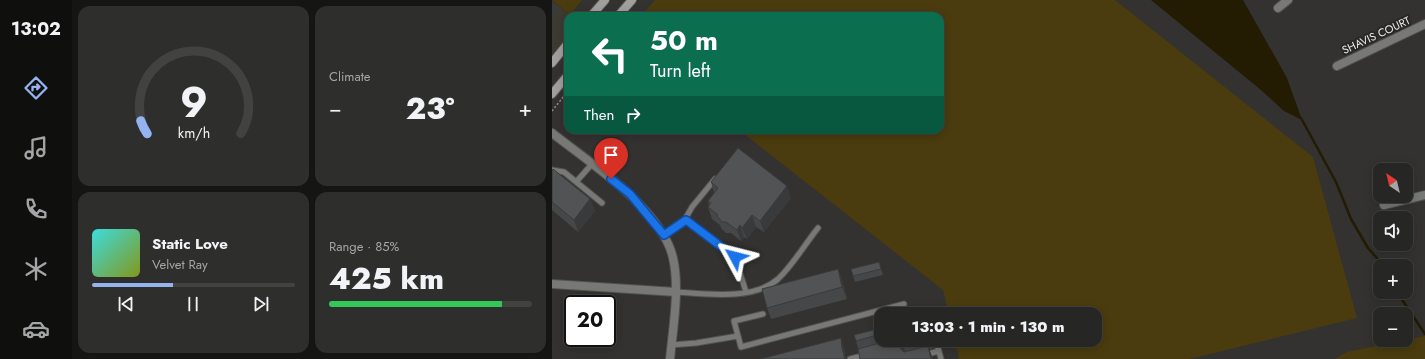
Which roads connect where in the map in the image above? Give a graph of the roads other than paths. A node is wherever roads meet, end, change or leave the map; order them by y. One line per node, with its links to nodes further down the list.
1 (604, 0): 5 (main road)
2 (632, 0): 6 (main road)
3 (1288, 0): 4 (street)
4 (1278, 8)
5 (594, 12)
6 (622, 12)
7 (1425, 24): 10 (street, SHAVIS COURT)
8 (564, 49): 9 (main road)
9 (552, 63)
10 (1337, 66)
11 (564, 80): 12 (main road)
12 (552, 94)
13 (552, 133): 14 (street)
14 (592, 164): 17 (lane); 23 (street)
15 (552, 170): 17 (lane)
16 (720, 172): 21 (lane)
17 (576, 182): 19 (lane)
18 (1425, 195): 20 (street)
19 (602, 203)
20 (1384, 205)
21 (686, 220): 23 (lane); 26 (lane)
22 (818, 228): 26 (lane)
23 (664, 235): 25 (street)
24 (552, 284): 25 (street)
25 (676, 292): 26 (lane); 30 (street)
26 (746, 292)
27 (904, 304): 29 (lane)
28 (763, 314): 29 (lane)
29 (738, 336): 30 (lane)
30 (671, 345): 35 (street)
31 (938, 347): 32 (lane)
32 (939, 351): 34 (lane); 37 (lane)
33 (873, 353): 36 (lane)
34 (916, 357)
35 (670, 359)
36 (851, 359)
37 (941, 359)

